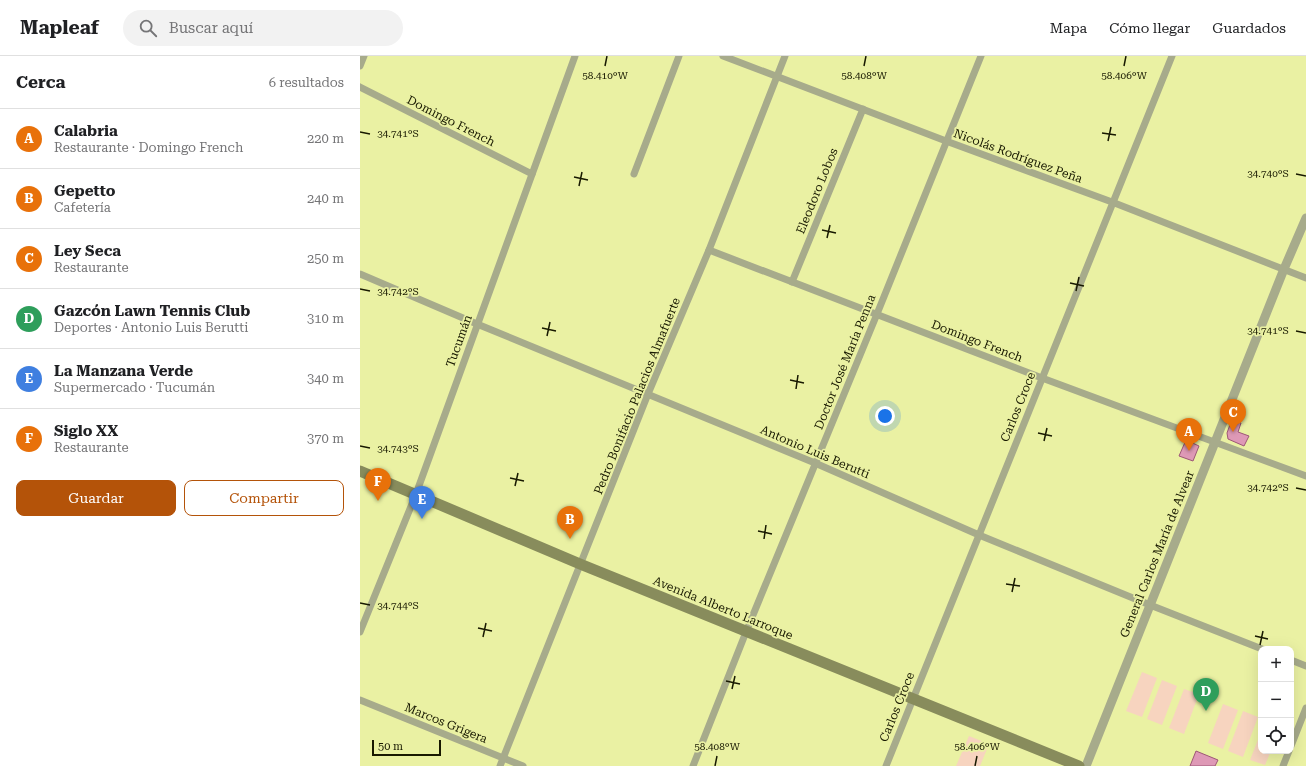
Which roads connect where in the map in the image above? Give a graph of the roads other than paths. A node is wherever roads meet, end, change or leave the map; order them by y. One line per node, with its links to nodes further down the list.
1 (364, 56): 8 (street)
2 (575, 56): 13 (street, Tucumán)
3 (679, 56): 14 (street)
4 (723, 56): 9 (street, Nicolás Rodríguez Peña)
5 (785, 56): 9 (street, Pedro Bonifacio Palacios Almafuerte)
6 (980, 56): 12 (street, Doctor José María Penna)
7 (1172, 56): 15 (street, Carlos Croce)
8 (360, 66)
9 (777, 76): 11 (street, Nicolás Rodríguez Peña); 17 (street, Pedro Bonifacio Palacios Almafuerte)
10 (360, 87): 13 (street, Domingo French)
11 (863, 109): 12 (street, Nicolás Rodríguez Peña); 21 (street, Eleodoro Lobos)
12 (946, 141): 15 (street, Nicolás Rodríguez Peña); 22 (street, Doctor José María Penna)
13 (532, 174): 23 (street, Tucumán)
14 (634, 174)
15 (1112, 202): 18 (street, Nicolás Rodríguez Peña); 24 (street, Carlos Croce)
16 (1306, 218): 18 (street, General Carlos María de Alvear)
17 (709, 250): 21 (street, Domingo French); 25 (street, Pedro Bonifacio Palacios Almafuerte)
18 (1284, 269): 20 (street, Nicolás Rodríguez Peña); 26 (street, General Carlos María de Alvear)
19 (360, 274): 23 (street, Antonio Luis Berutti)
20 (1306, 278)
21 (792, 282): 22 (street, Domingo French)
22 (877, 314): 24 (street, Domingo French); 27 (street, Doctor José María Penna)
23 (477, 324): 25 (street, Antonio Luis Berutti); 30 (street, Tucumán)
24 (1042, 378): 26 (street, Domingo French); 31 (street, Carlos Croce)
25 (648, 394): 27 (street, Antonio Luis Berutti); 32 (street, Pedro Bonifacio Palacios Almafuerte)
26 (1215, 442): 29 (street, Domingo French); 33 (street, General Carlos María de Alvear)
27 (815, 463): 31 (street, Antonio Luis Berutti); 35 (street, Doctor José María Penna)
28 (360, 471): 30 (main road, Avenida Alberto Larroque)
29 (1306, 476)
30 (416, 494): 32 (main road, Avenida Alberto Larroque); 34 (street, Tucumán)
31 (979, 535): 33 (street, Antonio Luis Berutti); 39 (street, Carlos Croce)
32 (580, 564): 35 (main road, Avenida Alberto Larroque); 44 (street, Pedro Bonifacio Palacios Almafuerte)
33 (1150, 605): 36 (street, Antonio Luis Berutti); 50 (street, General Carlos María de Alvear)
34 (360, 632)
35 (746, 632): 39 (main road, Avenida Alberto Larroque); 47 (street, Doctor José María Penna)
36 (1258, 647)
37 (1294, 661): 38 (street)
38 (1306, 666)
39 (913, 699): 48 (street, Carlos Croce); 49 (main road, Avenida Alberto Larroque)
40 (360, 700): 44 (street, Marcos Grigera)
41 (1306, 708): 42 (street)
42 (1294, 738)
43 (1288, 754): 51 (street)
44 (503, 758): 45 (street, Pedro Bonifacio Palacios Almafuerte); 46 (street, Marcos Grigera)
45 (500, 766)
46 (523, 766)
47 (693, 766)
48 (886, 766)
49 (1079, 766)
50 (1086, 766)
51 (1283, 766)

